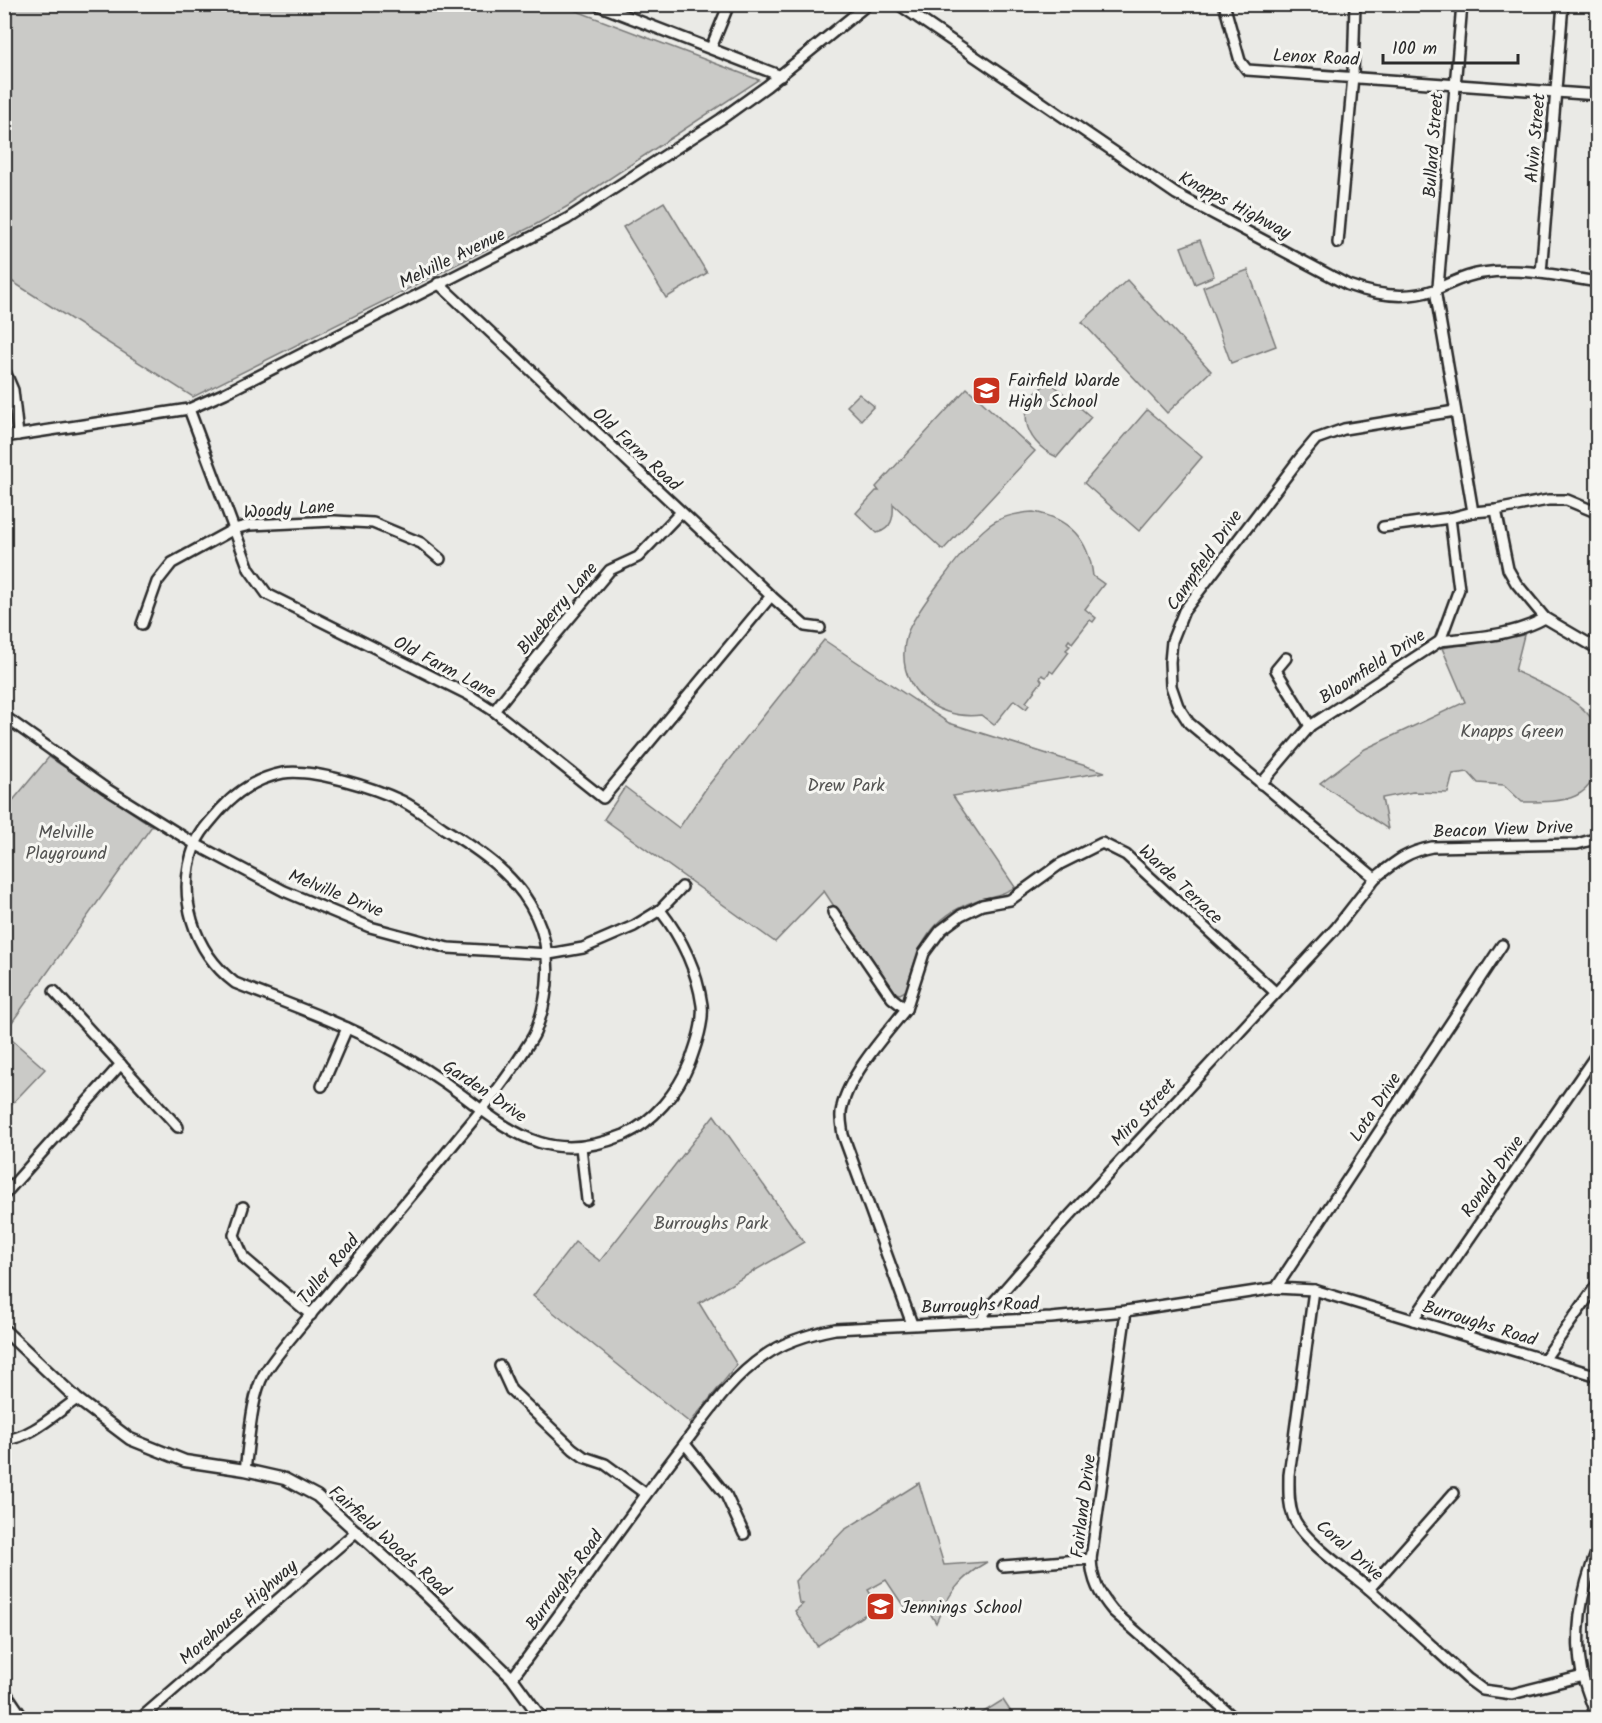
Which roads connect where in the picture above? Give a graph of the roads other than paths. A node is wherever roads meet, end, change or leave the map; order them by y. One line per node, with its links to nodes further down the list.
1 (595, 4): 9 (street)
2 (729, 4): 9 (street)
3 (868, 4): 10 (street, Melville Avenue)
4 (898, 4): 19 (street, Knapps Highway)
5 (1224, 4): 11 (street, Lenox Road)
6 (1356, 4): 11 (street)
7 (1462, 4): 12 (street, Bullard Street)
8 (1563, 4): 13 (street, Alvin Street)
9 (711, 48): 10 (street)
10 (781, 76): 18 (street, Melville Avenue)
11 (1353, 76): 12 (street, Lenox Road); 15 (street)
12 (1454, 83): 13 (street, Lenox Road); 19 (street, Bullard Street)
13 (1556, 92): 14 (street, Lenox Road); 16 (street, Alvin Street)
14 (1598, 95)
15 (1338, 243)
16 (1541, 273): 17 (street, Knapps Highway); 19 (street, Knapps Highway)
17 (1598, 282)
18 (438, 284): 21 (street, Melville Avenue); 26 (street, Old Farm Road)
19 (1436, 288): 22 (street, Bullard Street)
20 (4, 369): 23 (street)
21 (189, 409): 23 (street, Melville Avenue); 31 (street, Old Farm Lane)
22 (1455, 411): 27 (street, Bullard Street); 43 (street, Campfield Drive)
23 (18, 435): 24 (street, Melville Avenue)
24 (4, 437)
25 (1496, 510): 27 (street); 28 (street); 34 (street)
26 (681, 512): 33 (street, Old Farm Road); 40 (street, Blueberry Lane)
27 (1473, 512): 29 (street)
28 (1598, 513)
29 (1450, 518): 30 (street); 37 (street, Bloomfield Drive)
30 (1383, 527)
31 (234, 529): 32 (street, Woody Lane); 35 (street, Woody Lane); 40 (street, Old Farm Lane)
32 (440, 559)
33 (771, 596): 36 (street, Old Farm Road); 40 (street, Old Farm Lane)
34 (1545, 618): 37 (street); 38 (street)
35 (142, 624)
36 (820, 628)
37 (1440, 641): 42 (street, Bloomfield Drive)
38 (1598, 648)
39 (1286, 658): 42 (street)
40 (494, 711)
41 (4, 716): 45 (street, Melville Drive)
42 (1310, 726): 43 (street, Bloomfield Drive)
43 (1261, 784): 46 (street, Campfield Drive)
44 (1598, 838): 46 (street, Beacon View Drive)
45 (195, 844): 52 (street, Melville Drive); 52 (street); 56 (street, Garden Drive)
46 (1375, 878): 50 (street, Beacon View Drive)
47 (682, 887): 48 (street, Melville Drive)
48 (660, 910): 52 (street, Melville Drive); 62 (street, Garden Drive)
49 (832, 912): 55 (street)
50 (1336, 928): 54 (street, Miro Street)
51 (1502, 945): 67 (street, Lota Drive)
52 (549, 954): 60 (street, Tuller Road)
53 (54, 991): 58 (street)
54 (1275, 992): 55 (street, Warde Terrace); 72 (street, Miro Street)
55 (906, 1009): 73 (street, Warde Terrace)
56 (347, 1028): 59 (street); 60 (street, Garden Drive)
57 (1598, 1052): 71 (street, Ronald Drive)
58 (121, 1064): 61 (street); 63 (street)
59 (322, 1086)
60 (482, 1111): 62 (street, Garden Drive); 70 (street, Tuller Road)
61 (178, 1126)
62 (581, 1147): 64 (street)
63 (4, 1195)
64 (587, 1200)
65 (243, 1207): 70 (street)
66 (1598, 1283): 75 (street)
67 (1276, 1288): 68 (street, Burroughs Road); 69 (street, Burroughs Road)
68 (1314, 1290): 71 (street, Burroughs Road); 89 (street, Coral Drive)
69 (1126, 1311): 72 (street, Burroughs Road); 87 (street, Fairland Drive)
70 (312, 1315): 81 (street, Tuller Road)
71 (1413, 1320): 75 (street, Burroughs Road)
72 (981, 1322): 73 (street, Burroughs Road)
73 (912, 1324): 80 (street, Burroughs Road)
74 (4, 1330): 78 (main road, Fairfield Woods Road)
75 (1544, 1360): 77 (street, Burroughs Road)
76 (500, 1366): 83 (street)
77 (1598, 1376)
78 (77, 1399): 79 (street); 81 (main road, Fairfield Woods Road)
79 (4, 1440)
80 (685, 1444): 83 (street, Burroughs Road); 85 (street)
81 (244, 1470): 84 (main road, Fairfield Woods Road)
82 (1454, 1493): 89 (street)
83 (646, 1494): 91 (street, Burroughs Road)
84 (357, 1531): 91 (main road, Fairfield Woods Road); 94 (street, Morehouse Highway)
85 (744, 1533)
86 (1598, 1548): 90 (street)
87 (1091, 1559): 88 (street); 96 (street, Fairland Drive)
88 (1003, 1566)
89 (1369, 1588): 90 (street, Coral Drive)
90 (1583, 1676): 97 (street)
91 (512, 1678): 95 (main road, Fairfield Woods Road)
92 (4, 1690): 93 (street)
93 (23, 1719)
94 (141, 1719)
95 (541, 1719)
96 (1234, 1719)
97 (1597, 1719)

